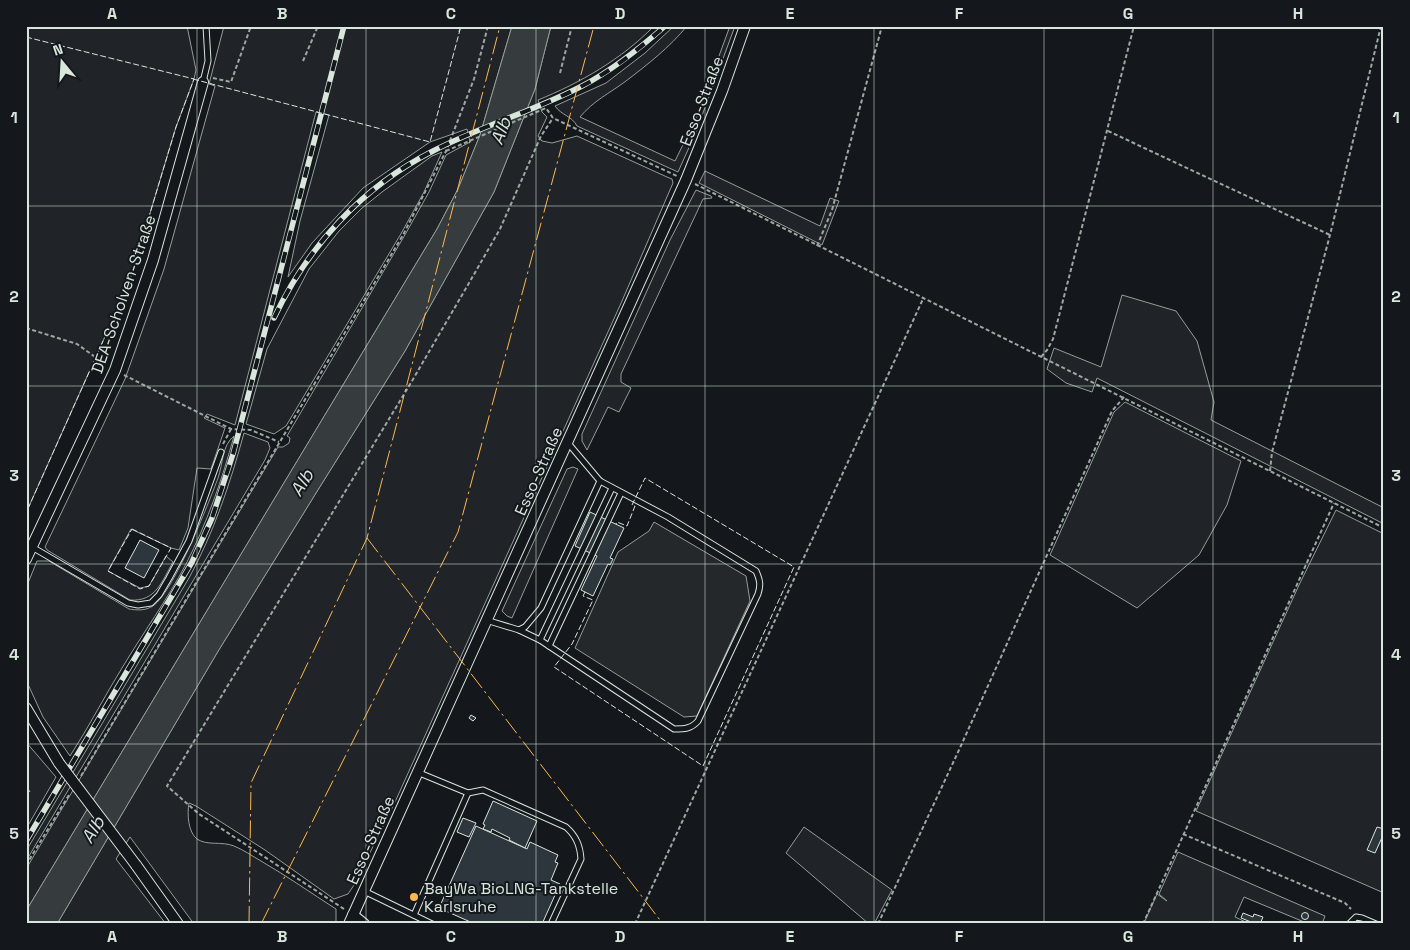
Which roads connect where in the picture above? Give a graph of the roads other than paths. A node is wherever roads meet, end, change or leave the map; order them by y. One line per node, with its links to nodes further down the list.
1 (206, 26): 3 (lane, DEA-Scholven-Straße)
2 (744, 26): 4 (street, Esso-Straße)
3 (203, 79): 9 (street, DEA-Scholven-Straße)
4 (567, 442): 6 (lane); 11 (street, Esso-Straße)
5 (221, 452): 9 (lane)
6 (600, 481): 7 (lane); 12 (lane)
7 (612, 488): 8 (lane); 13 (lane)
8 (621, 493): 14 (lane); 14 (lane)
9 (32, 547): 10 (street, DEA-Scholven-Straße)
10 (26, 559)
11 (486, 620): 12 (lane); 16 (street, Esso-Straße)
12 (519, 630): 13 (lane)
13 (540, 640): 14 (lane)
14 (549, 646)
15 (26, 708): 21 (street, bridge)
16 (416, 772): 17 (lane); 18 (street, Esso-Straße)
17 (468, 793): 19 (lane); 24 (lane)
18 (364, 891): 19 (lane); 20 (street, Esso-Straße)
19 (414, 915): 23 (lane)
20 (351, 920): 22 (street)
21 (178, 924)
22 (364, 924)
23 (432, 924)
24 (551, 924)
25 (1349, 924): 26 (lane)
26 (1376, 924)

